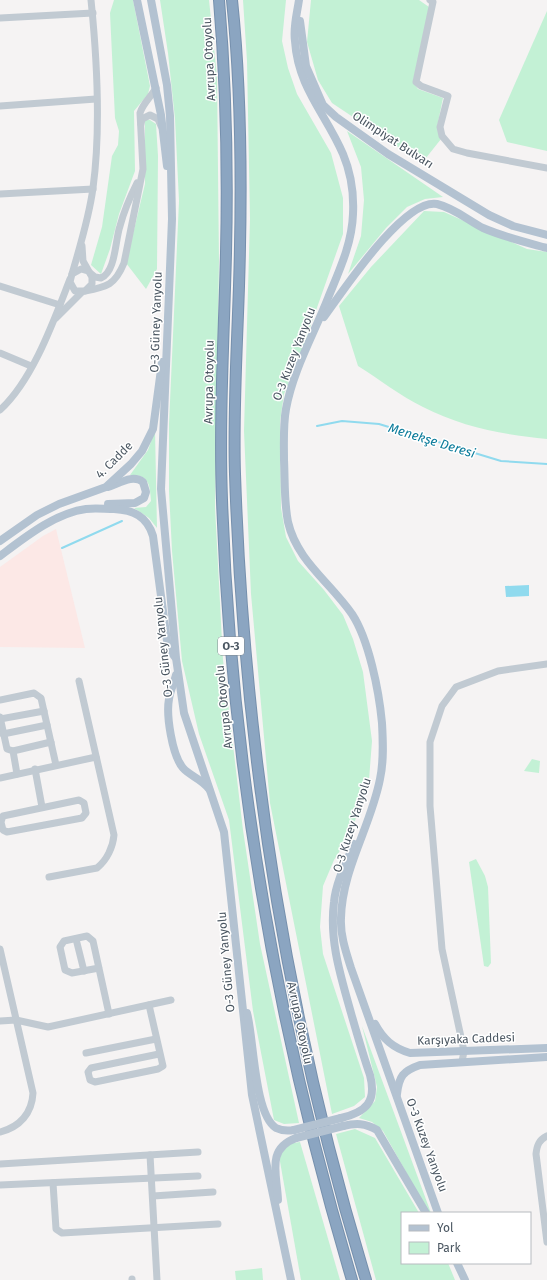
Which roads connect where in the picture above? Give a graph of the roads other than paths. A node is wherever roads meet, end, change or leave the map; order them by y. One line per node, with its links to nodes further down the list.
1 (92, 0): 8 (street)
2 (137, 0): 10 (main road)
3 (151, 0): 18 (main road, O-3 Güney Yanyolu)
4 (219, 0): 102 (highway, Avrupa Otoyolu / O-3)
5 (232, 0): 103 (highway, Avrupa Otoyolu / O-3)
6 (430, 0): 15 (street)
7 (299, 2): 22 (main road, Olimpiyat Bulvarı); 32 (main road, O-3 Kuzey Yanyolu)
8 (93, 13): 9 (street); 11 (street)
9 (0, 18)
10 (156, 88): 13 (street); 14 (main road)
11 (96, 100): 12 (street); 17 (street)
12 (0, 106)
13 (140, 130): 14 (street); 16 (street)
14 (163, 131): 18 (main road)
15 (547, 168)
16 (141, 175): 20 (street); 21 (street)
17 (93, 189): 19 (street); 23 (street)
18 (172, 191): 30 (main road, O-3 Güney Yanyolu)
19 (0, 194)
20 (119, 228): 21 (street); 25 (street)
21 (130, 236): 28 (street)
22 (547, 236)
23 (81, 242): 25 (street); 26 (street)
24 (547, 248): 32 (main road)
25 (89, 272): 26 (street); 28 (street)
26 (71, 276): 28 (street); 29 (street)
27 (0, 286): 29 (street)
28 (84, 292): 31 (street)
29 (60, 305): 31 (street)
30 (169, 312): 36 (main road, 4. Cadde); 40 (main road, O-3 Güney Yanyolu)
31 (53, 321): 34 (street)
32 (316, 329): 57 (main road, O-3 Kuzey Yanyolu)
33 (0, 352): 34 (street)
34 (31, 366): 35 (street)
35 (0, 410)
36 (106, 487): 37 (main road); 38 (main road, 4. Cadde)
37 (85, 509): 39 (main road); 40 (main road)
38 (0, 541)
39 (0, 556)
40 (176, 658): 42 (main road, O-3 Güney Yanyolu)
41 (547, 664): 73 (street)
42 (177, 670): 56 (main road, O-3 Güney Yanyolu); 56 (main road)
43 (79, 681): 51 (street)
44 (0, 700): 45 (street)
45 (44, 711): 46 (street); 47 (street)
46 (0, 718): 48 (street)
47 (47, 725): 48 (street); 49 (street)
48 (3, 734): 50 (street)
49 (50, 742): 50 (street); 52 (street)
50 (13, 751): 54 (street)
51 (96, 757): 52 (street); 59 (street)
52 (56, 765): 53 (street)
53 (35, 769): 54 (street); 58 (street)
54 (17, 774): 55 (street)
55 (0, 778)
56 (212, 793): 64 (main road, O-3 Güney Yanyolu)
57 (372, 805): 66 (main road, O-3 Kuzey Yanyolu); 80 (main road, bridge)
58 (42, 807): 58 (street)
59 (49, 878)
60 (76, 939): 62 (street); 63 (street); 63 (street)
61 (0, 949): 69 (street)
62 (99, 968): 63 (street); 68 (street)
63 (84, 971)
64 (240, 990): 80 (main road); 95 (main road, O-3 Güney Yanyolu)
65 (171, 1000): 67 (street)
66 (363, 1002): 73 (main road, Karşıyaka Caddesi); 78 (main road, O-3 Kuzey Yanyolu)
67 (149, 1005): 68 (street); 71 (street)
68 (108, 1014): 69 (street)
69 (16, 1020): 70 (street); 79 (street)
70 (0, 1021)
71 (156, 1039): 74 (street); 75 (street)
72 (547, 1048): 73 (main road, Karşıyaka Caddesi)
73 (464, 1051): 77 (street)
74 (86, 1053)
75 (160, 1054): 75 (street)
76 (547, 1057): 77 (main road, Karşıyaka Caddesi)
77 (462, 1062): 78 (main road, Karşıyaka Caddesi)
78 (397, 1096): 92 (main road, O-3 Kuzey Yanyolu)
79 (0, 1132)
80 (295, 1134): 91 (main road, bridge); 95 (main road)
81 (547, 1136): 96 (street)
82 (198, 1152): 83 (street)
83 (150, 1155): 84 (street); 86 (street)
84 (0, 1164)
85 (198, 1176): 86 (street)
86 (152, 1178): 87 (street); 90 (street)
87 (54, 1183): 88 (street); 94 (street)
88 (0, 1185)
89 (213, 1192): 90 (street)
90 (153, 1196): 94 (street)
91 (425, 1212)
92 (438, 1212)
93 (218, 1224): 94 (street)
94 (154, 1227): 99 (street)
95 (280, 1227): 98 (main road, O-3 Güney Yanyolu)
96 (547, 1242)
97 (457, 1264): 104 (main road)
98 (288, 1266): 100 (main road); 101 (main road, O-3 Güney Yanyolu)
99 (157, 1280)
100 (286, 1280)
101 (291, 1280)
102 (352, 1280)
103 (366, 1280)
104 (465, 1280)

